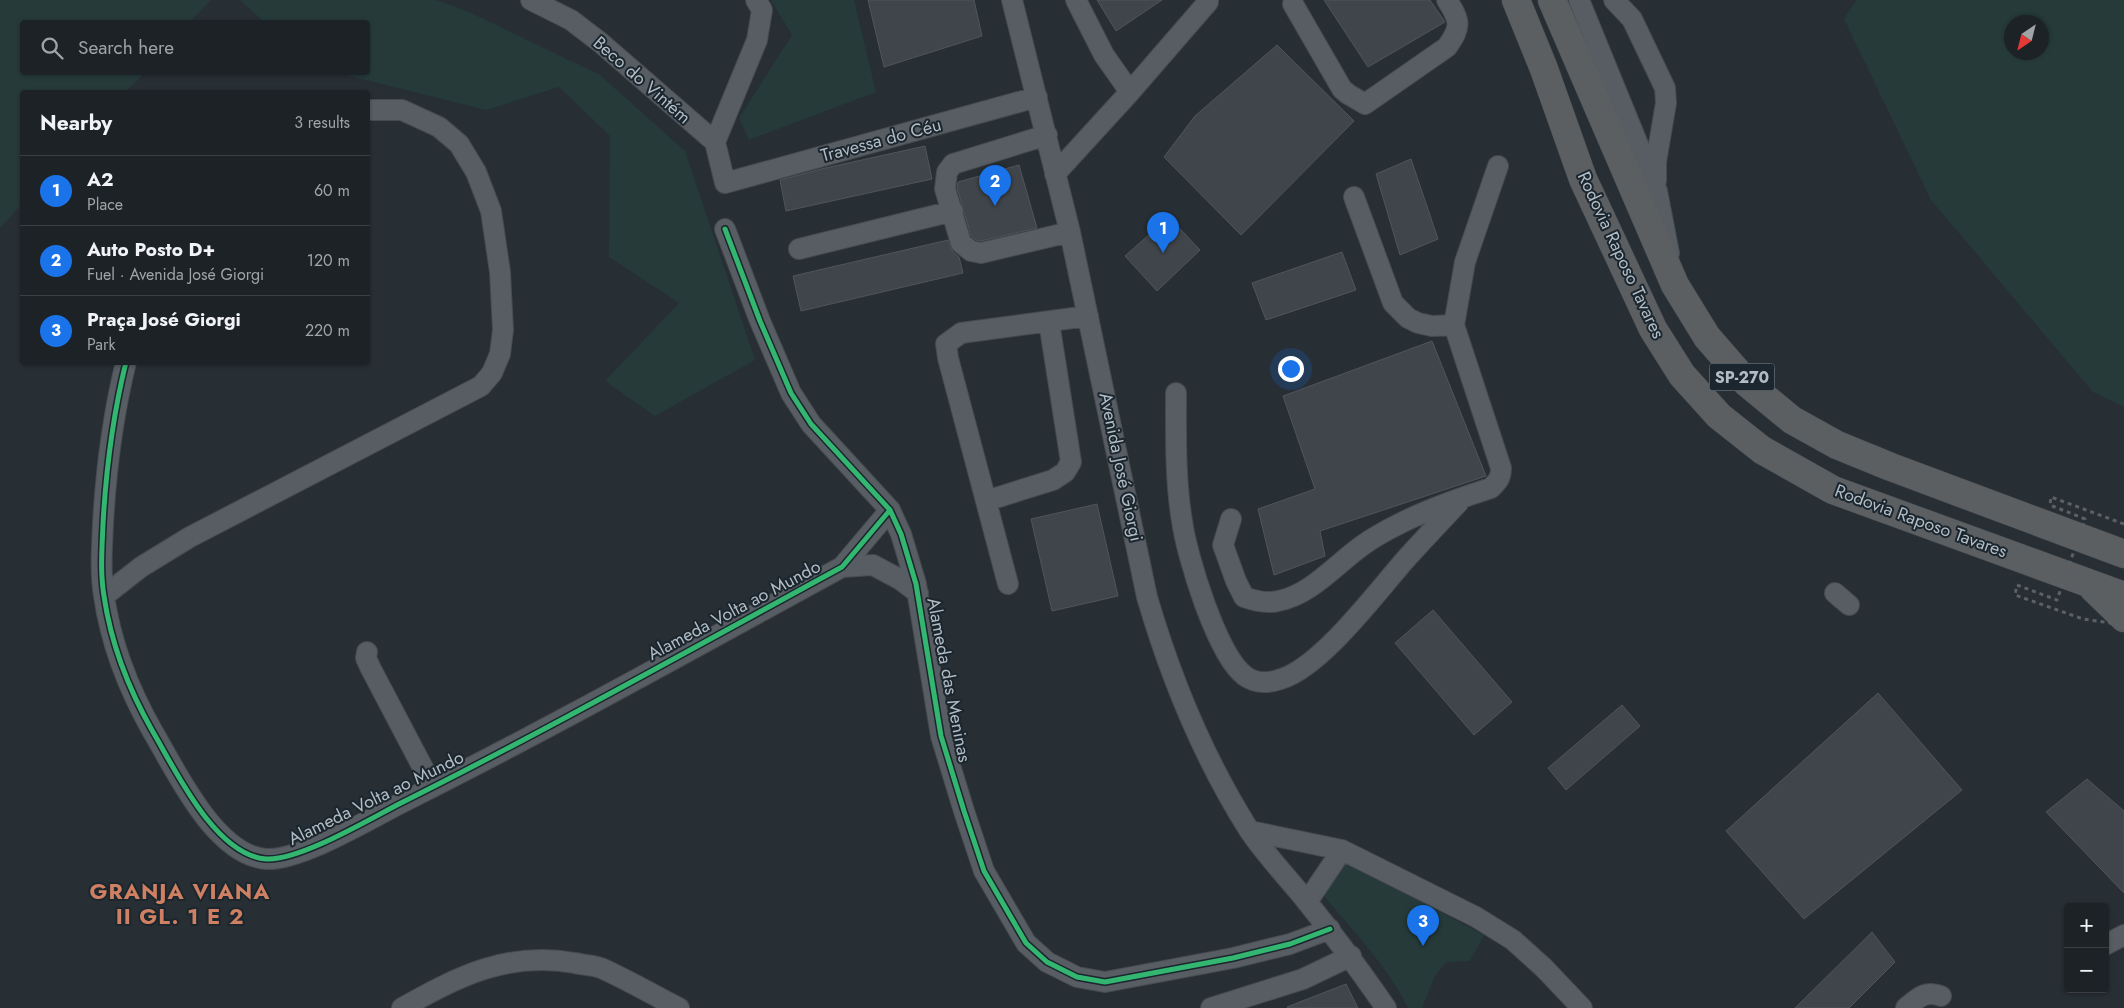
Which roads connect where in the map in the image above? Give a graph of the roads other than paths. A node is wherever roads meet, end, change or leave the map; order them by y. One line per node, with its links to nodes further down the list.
1 (531, 0): 16 (street, Beco do Vintém)
2 (756, 0): 16 (street)
3 (1012, 0): 13 (street, Avenida José Giorgi)
4 (1076, 0): 12 (street)
5 (1447, 0): 11 (street)
6 (1516, 0): 37 (highway, Rodovia Raposo Tavares / SP-270)
7 (1552, 0): 25 (highway, Rodovia Raposo Tavares / SP-270)
8 (1579, 0): 19 (street)
9 (1614, 0): 19 (street)
10 (1208, 2): 12 (street)
11 (1293, 4)
12 (1130, 92): 18 (street)
13 (1037, 97): 15 (street, Avenida José Giorgi); 16 (street, Travessa do Céu)
14 (370, 110): 40 (street)
15 (1047, 135): 18 (street, Avenida José Giorgi); 21 (street)
16 (715, 142)
17 (1498, 166): 28 (street)
18 (1055, 174): 23 (street, Avenida José Giorgi)
19 (1657, 191): 25 (street)
20 (1354, 197): 28 (street)
21 (953, 212): 23 (street); 24 (street)
22 (726, 229): 33 (street, Alameda das Meninas)
23 (1070, 232): 26 (street, Avenida José Giorgi)
24 (799, 249)
25 (1675, 285): 35 (highway, Rodovia Raposo Tavares / SP-270)
26 (1088, 316): 27 (street); 45 (street, Avenida José Giorgi)
27 (1049, 322): 32 (street); 32 (street)
28 (1454, 325): 31 (street)
29 (125, 365): 40 (street, Alameda Volta ao Mundo)
30 (1176, 393): 31 (street)
31 (1464, 496): 34 (street)
32 (986, 501): 38 (street)
33 (890, 510): 36 (street, Alameda Volta ao Mundo); 39 (street, Alameda das Meninas)
34 (1231, 518)
35 (2124, 554)
36 (842, 567): 39 (street, Alameda Volta ao Mundo); 44 (street, Alameda Volta ao Mundo)
37 (2087, 582): 41 (highway, Rodovia Raposo Tavares / SP-270); 42 (highway)
38 (1008, 584)
39 (918, 594): 48 (street, Alameda das Meninas)
40 (104, 596): 44 (street, Alameda Volta ao Mundo)
41 (2124, 596)
42 (2124, 618)
43 (367, 652): 44 (street)
44 (433, 787)
45 (1250, 831): 46 (street); 47 (street, Avenida José Giorgi)
46 (1342, 850): 47 (street); 57 (street)
47 (1308, 902): 48 (street, Avenida José Giorgi)
48 (1330, 929): 51 (street, Avenida José Giorgi)
49 (2124, 936): 50 (street)
50 (2109, 942)
51 (1351, 956): 55 (street); 56 (street, Avenida José Giorgi)
52 (1941, 996): 58 (street)
53 (402, 1008): 54 (street)
54 (679, 1008)
55 (1210, 1008)
56 (1386, 1008)
57 (1582, 1008)
58 (1906, 1008)

